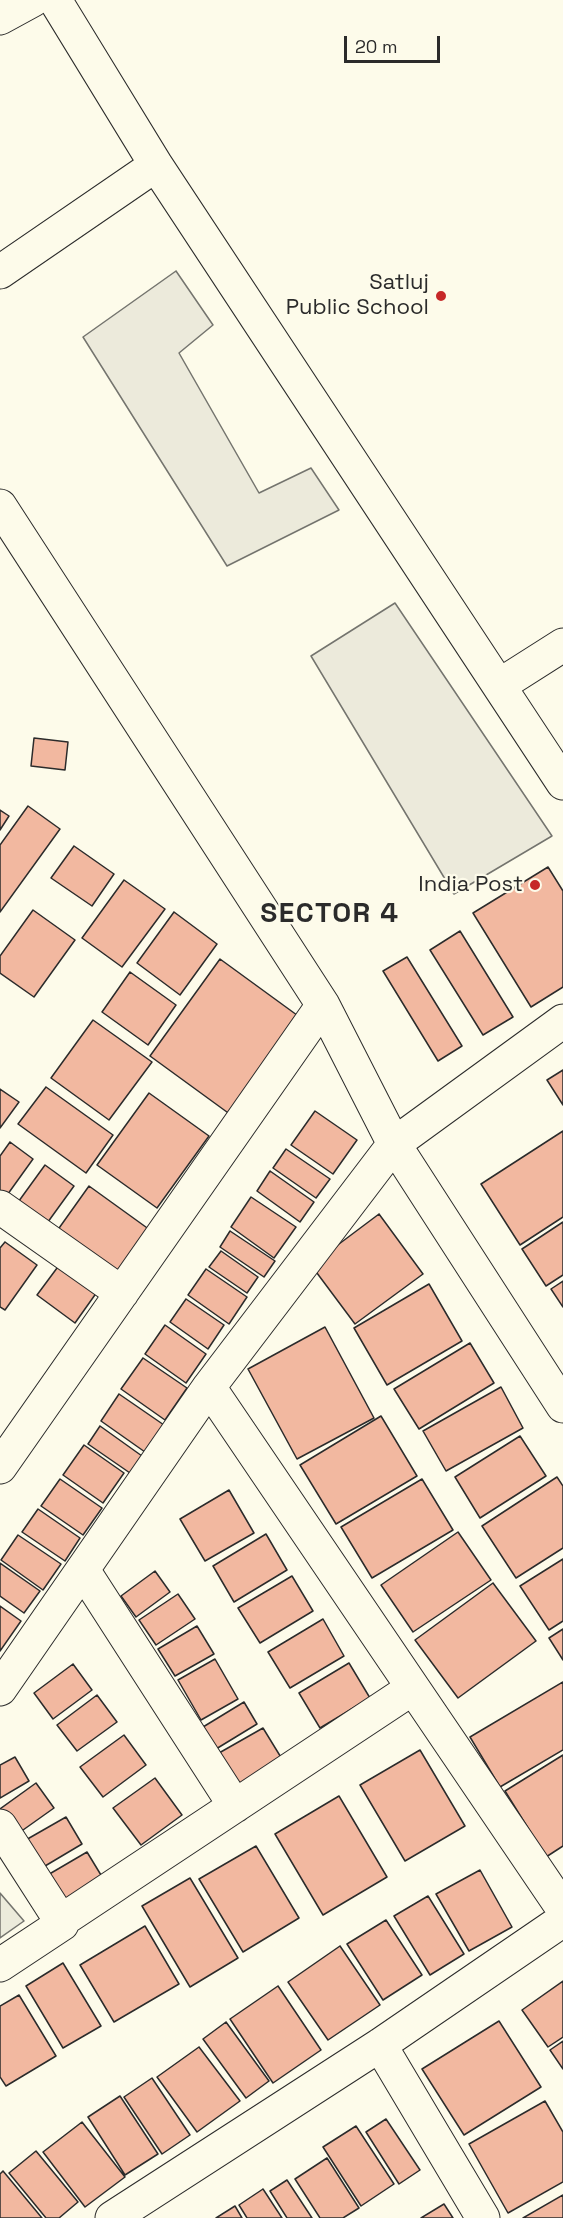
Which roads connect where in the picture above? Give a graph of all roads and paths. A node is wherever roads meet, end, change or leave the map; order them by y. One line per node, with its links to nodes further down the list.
1 (33, 0): 3 (street)
2 (55, 0): 4 (street)
3 (0, 18)
4 (156, 165): 5 (street); 8 (street)
5 (0, 272)
6 (0, 506): 10 (street)
7 (563, 645): 8 (street)
8 (500, 685): 9 (street)
9 (563, 783)
10 (323, 1005): 12 (street); 14 (street)
11 (563, 1021): 12 (street)
12 (394, 1144): 15 (street); 16 (street)
13 (0, 1207): 14 (street)
14 (122, 1293): 17 (street)
15 (209, 1387): 18 (street); 19 (street)
16 (563, 1406)
17 (0, 1467)
18 (83, 1570): 20 (street); 21 (street)
19 (413, 1688): 21 (street); 23 (street)
20 (0, 1689)
21 (235, 1806): 25 (street)
22 (0, 1826): 25 (street)
23 (563, 1909)
24 (563, 1920): 27 (street)
25 (61, 1921): 26 (street)
26 (0, 1965)
27 (380, 2045): 28 (street); 29 (street)
28 (112, 2218)
29 (483, 2218)

